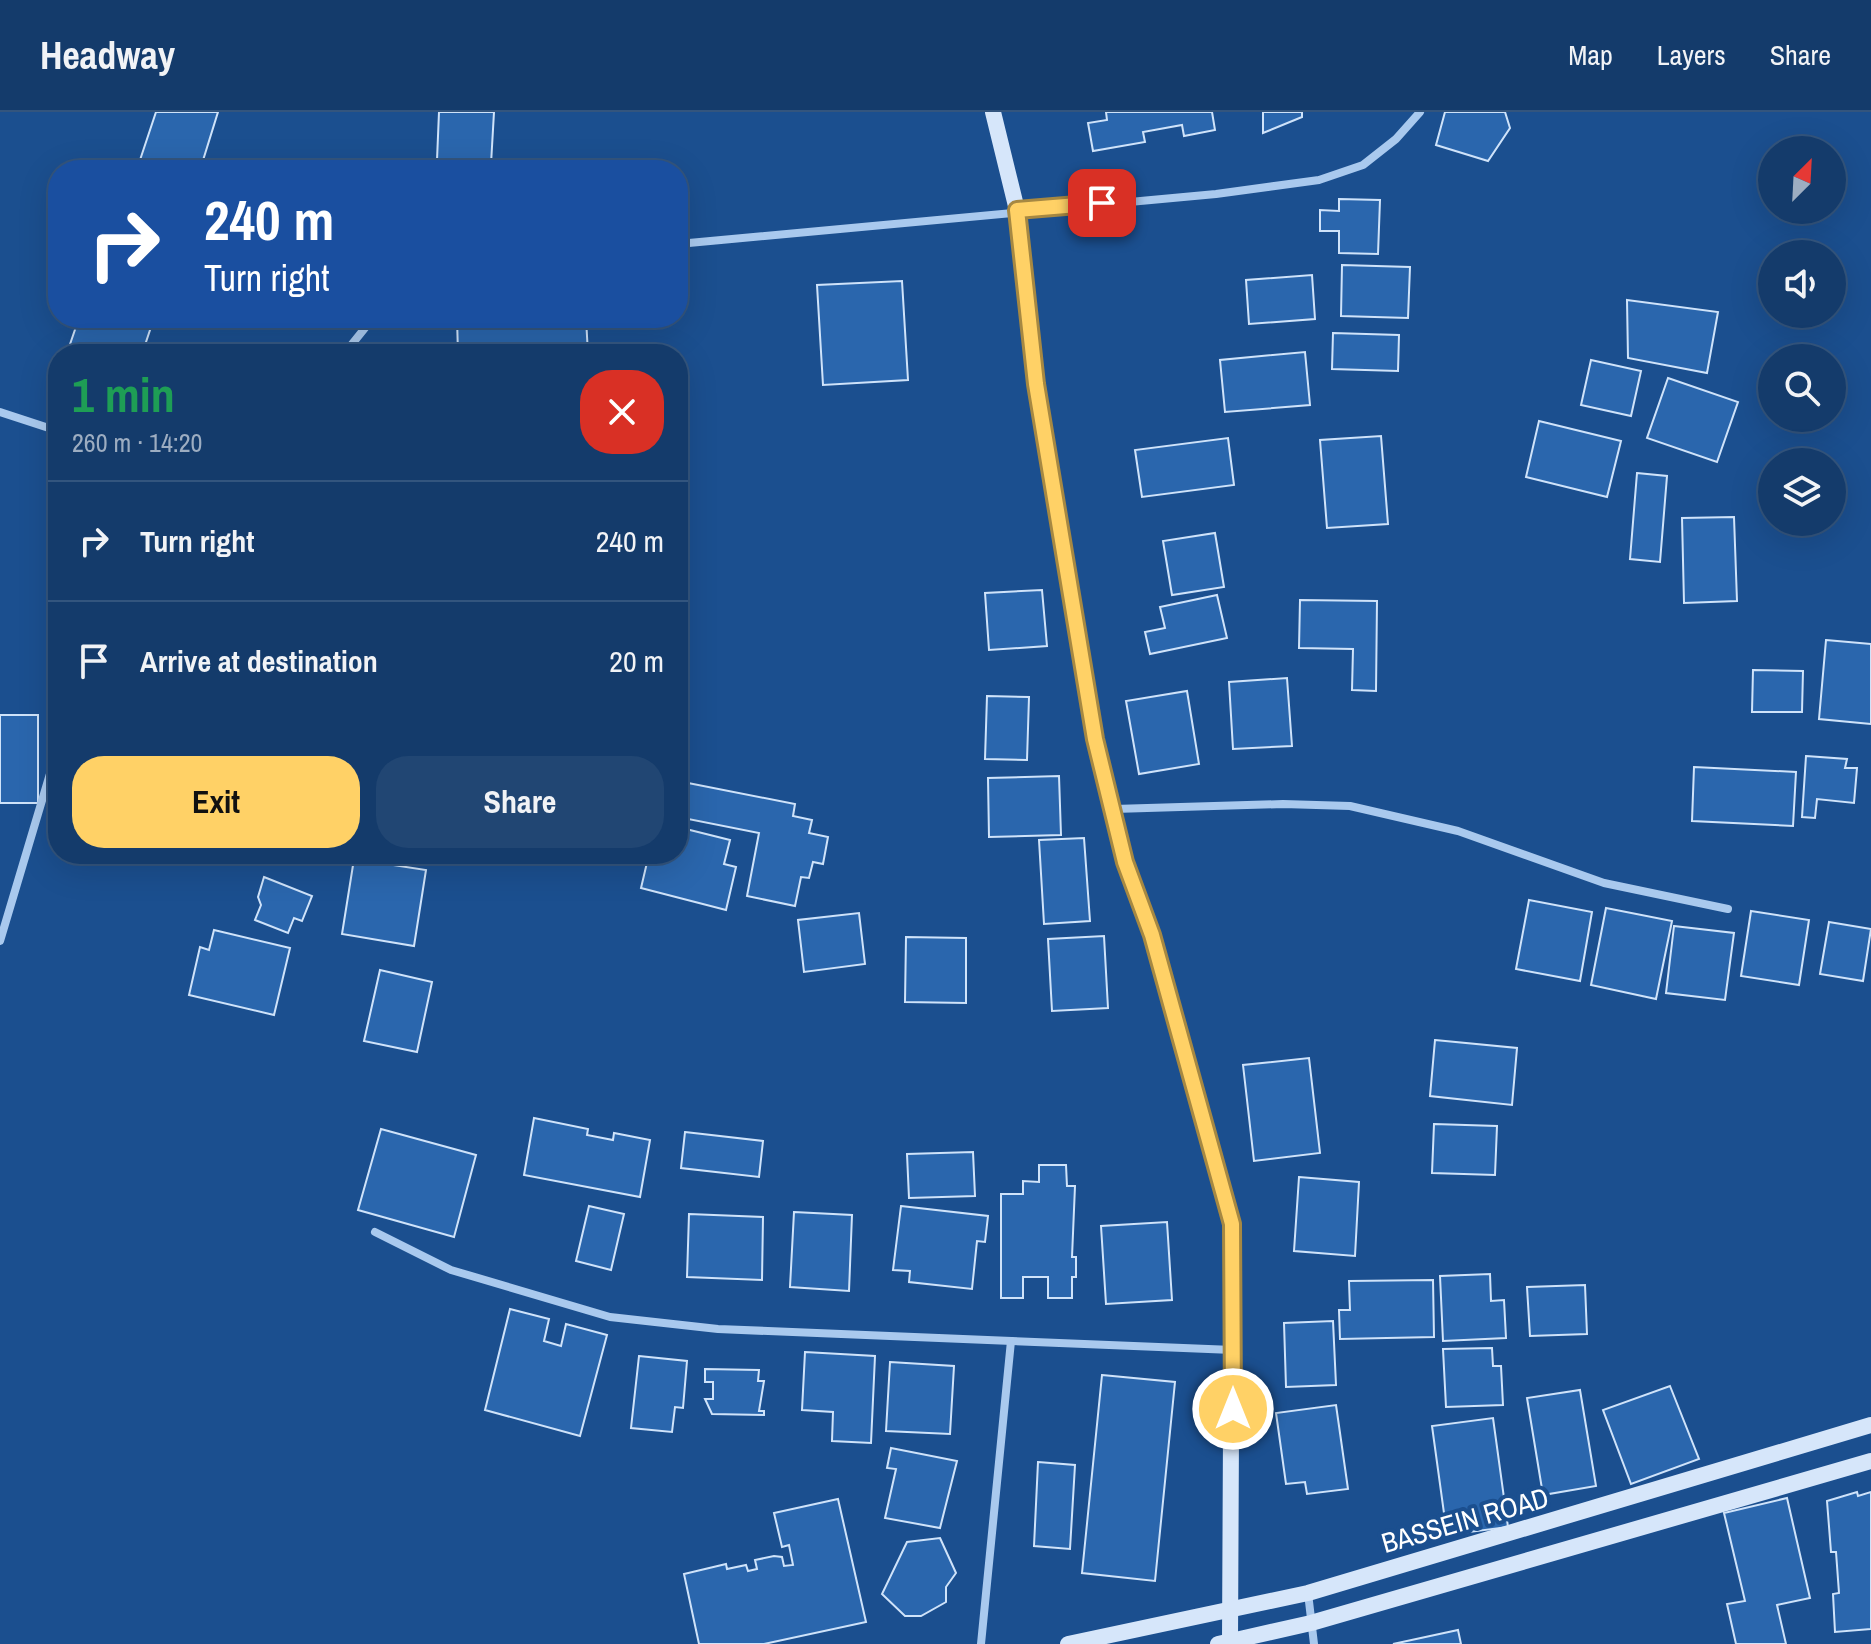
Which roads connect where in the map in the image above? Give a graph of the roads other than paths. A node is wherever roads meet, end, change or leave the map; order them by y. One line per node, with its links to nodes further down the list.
1 (993, 112): 3 (street)
2 (1420, 112): 3 (street)
3 (1017, 210): 4 (street); 10 (street)
4 (688, 243)
5 (365, 328): 6 (street)
6 (352, 344)
7 (0, 412): 8 (street)
8 (48, 428)
9 (48, 780): 12 (street)
10 (1114, 809): 11 (street); 15 (street)
11 (1728, 909)
12 (0, 941)
13 (375, 1232): 14 (street)
14 (1011, 1341): 15 (street); 22 (street)
15 (1233, 1350): 19 (street)
16 (1871, 1425): 18 (street, BASSEIN ROAD)
17 (1871, 1461): 20 (street, BASSEIN ROAD)
18 (1308, 1593): 19 (street, BASSEIN ROAD); 20 (street)
19 (1231, 1607): 21 (street); 23 (street, BASSEIN ROAD)
20 (1311, 1623): 21 (street, BASSEIN ROAD); 24 (street)
21 (1224, 1643)
22 (981, 1644)
23 (1068, 1644)
24 (1314, 1644)

